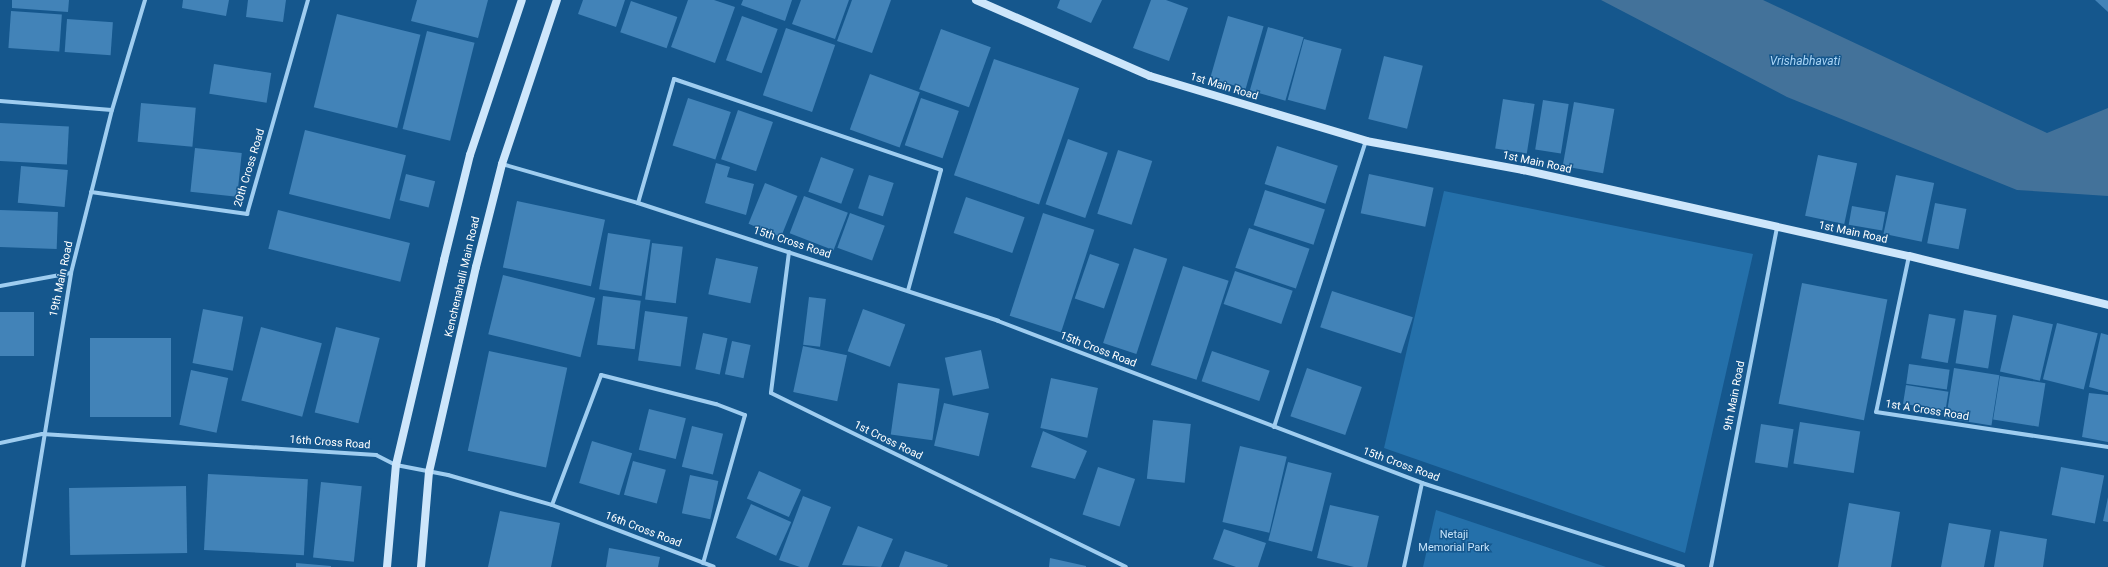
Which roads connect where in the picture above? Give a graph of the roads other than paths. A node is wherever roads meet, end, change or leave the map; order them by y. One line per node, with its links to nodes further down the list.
1 (145, 0): 7 (street, 19th Main Road)
2 (308, 0): 10 (street, 20th Cross Road)
3 (522, 0): 23 (main road, Kenchenahalli Main Road)
4 (557, 0): 9 (main road, Kenchenahalli Main Road)
5 (976, 0): 8 (main road, 1st Main Road)
6 (0, 101): 7 (street)
7 (112, 110): 10 (street, 19th Main Road)
8 (1366, 141): 12 (main road, 1st Main Road); 19 (street)
9 (502, 164): 11 (street, 15th Cross Road); 24 (main road, Kenchenahalli Main Road)
10 (91, 192): 15 (street, 19th Main Road)
11 (638, 203): 13 (street, 15th Cross Road); 17 (street)
12 (1777, 228): 14 (main road, 1st Main Road); 35 (street, 9th Main Road)
13 (789, 252): 17 (street, 15th Cross Road); 32 (street, 1st Cross Road)
14 (1909, 256): 18 (main road, 1st Main Road); 22 (street, 1st A Cross Road)
15 (70, 273): 16 (street); 20 (street, 19th Main Road)
16 (0, 286)
17 (908, 291): 19 (street, 15th Cross Road)
18 (2108, 305)
19 (1274, 427): 25 (street, 15th Cross Road)
20 (42, 434): 21 (street, 16th Cross Road); 23 (street, 16th Cross Road); 28 (street, 19th Main Road)
21 (0, 443)
22 (2108, 447)
23 (396, 465): 24 (street, 16th Cross Road); 29 (main road, Kenchenahalli Main Road)
24 (429, 472): 26 (street, 16th Cross Road); 30 (main road, Kenchenahalli Main Road)
25 (1422, 484): 33 (street); 34 (street, 15th Cross Road)
26 (552, 504): 27 (street, 16th Cross Road); 27 (street)
27 (703, 563): 31 (street, 16th Cross Road)
28 (23, 567)
29 (387, 567)
30 (421, 567)
31 (714, 567)
32 (1126, 567)
33 (1404, 567)
34 (1683, 567)
35 (1710, 567)

